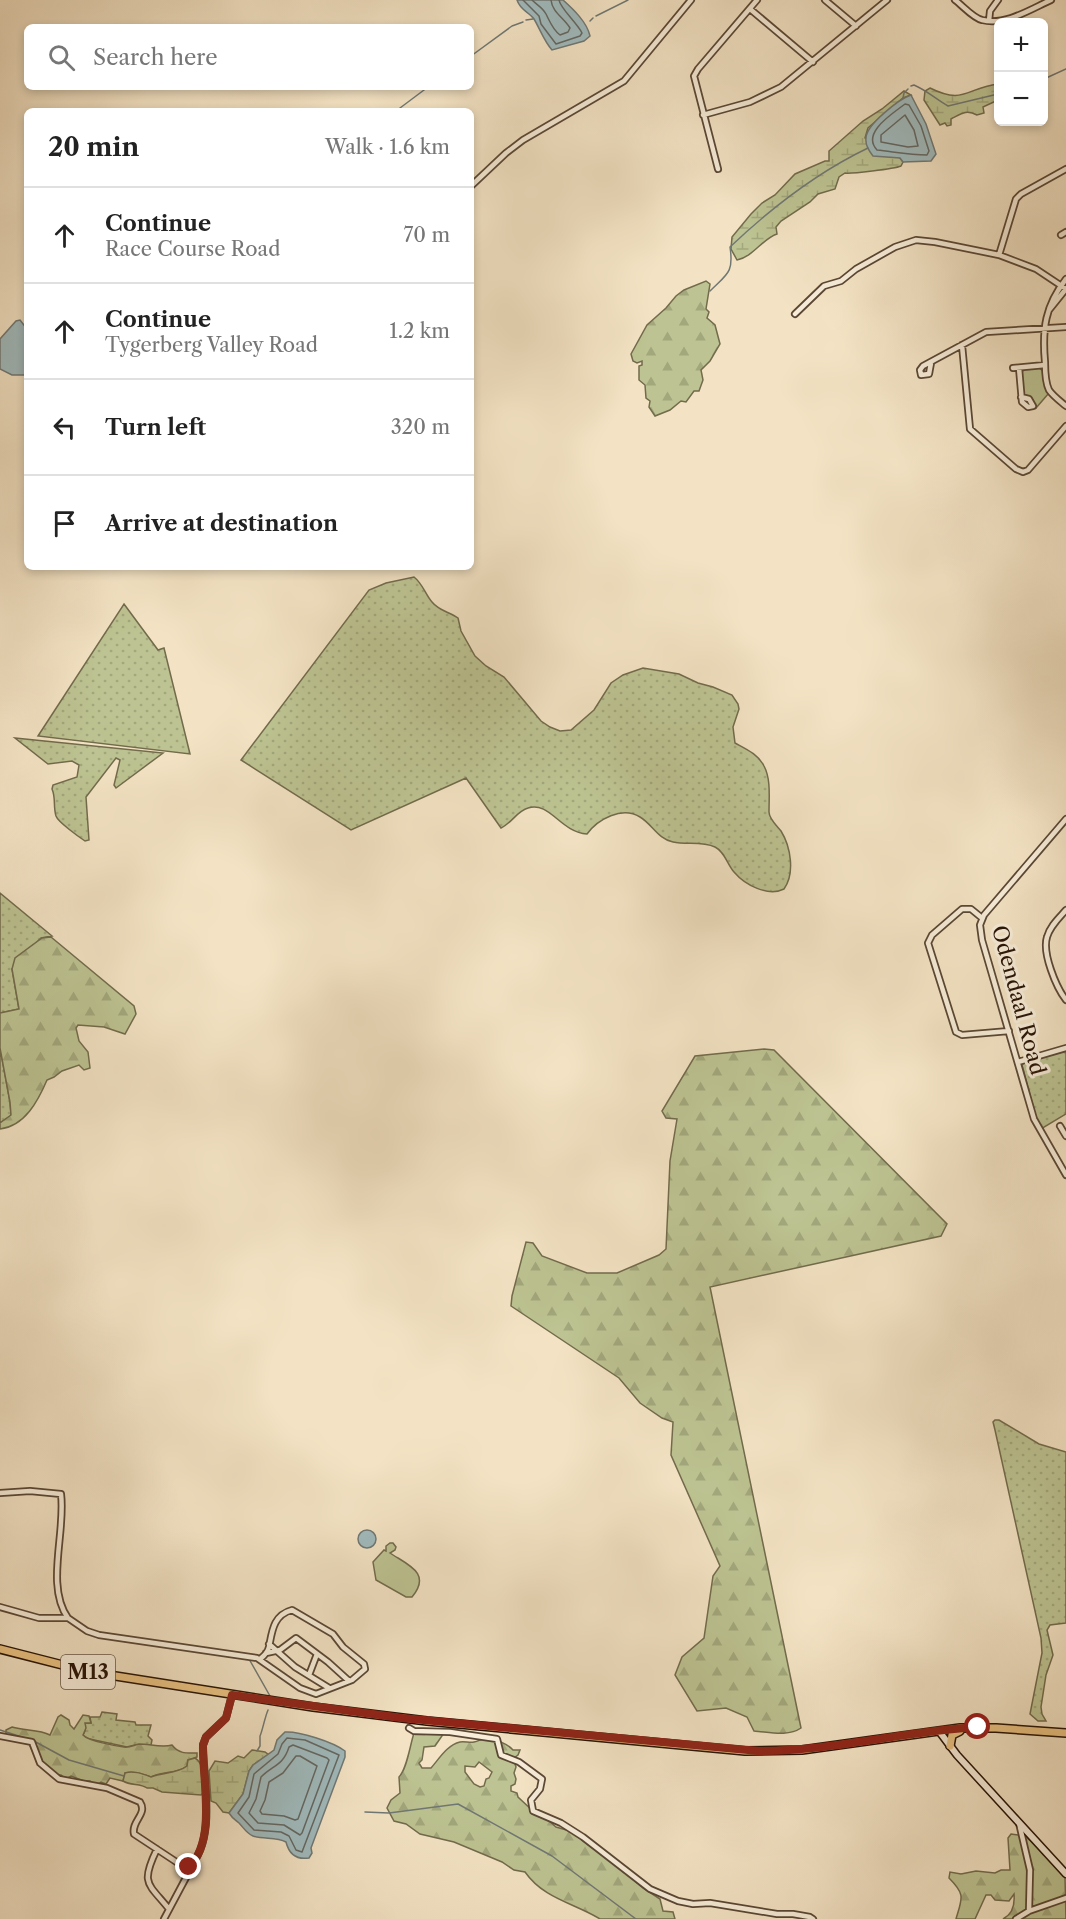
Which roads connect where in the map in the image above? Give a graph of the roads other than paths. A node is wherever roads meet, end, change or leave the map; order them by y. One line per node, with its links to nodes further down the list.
1 (691, 0): 16 (street)
2 (757, 0): 9 (street)
3 (825, 0): 11 (street)
4 (887, 0): 11 (street)
5 (955, 0): 10 (street)
6 (999, 0): 10 (street)
7 (1051, 0): 8 (street)
8 (1041, 2): 10 (street)
9 (750, 9): 12 (street); 13 (street)
10 (989, 21)
11 (856, 26): 12 (street)
12 (813, 62): 13 (street)
13 (703, 115): 14 (street)
14 (718, 169)
15 (1066, 170): 17 (street)
16 (474, 183)
17 (999, 255): 19 (street); 20 (street)
18 (1066, 279): 19 (street)
19 (1064, 288): 21 (street)
20 (795, 314)
21 (1044, 327): 22 (street); 23 (street); 25 (street)
22 (1066, 327)
23 (962, 345): 24 (street); 28 (street)
24 (931, 363)
25 (1045, 365): 26 (street); 27 (street)
26 (1021, 398)
27 (1066, 406)
28 (1066, 426)
29 (1065, 822): 31 (street, Odendaal Road)
30 (1066, 910): 32 (street)
31 (982, 918): 33 (street, Odendaal Road); 33 (street)
32 (1066, 1000)
33 (1009, 1031): 35 (street, Odendaal Road)
34 (1066, 1048): 35 (street)
35 (1018, 1062): 38 (street, Odendaal Road)
36 (1060, 1126): 37 (street)
37 (1066, 1136)
38 (1065, 1172)
39 (0, 1493): 40 (street)
40 (60, 1605): 42 (street); 43 (street)
41 (0, 1607): 42 (street)
42 (53, 1618): 43 (street)
43 (68, 1618): 49 (street)
44 (269, 1644): 46 (street); 47 (street); 51 (street)
45 (0, 1649): 54 (main road, M13)
46 (276, 1652): 47 (street); 48 (street); 50 (street)
47 (266, 1653): 49 (street)
48 (317, 1654): 50 (street); 51 (street)
49 (260, 1659): 53 (street)
50 (309, 1675): 52 (street)
51 (348, 1681): 52 (street)
52 (329, 1688): 53 (street)
53 (316, 1694): 55 (street)
54 (232, 1695): 55 (main road, M13); 64 (street)
55 (313, 1707): 58 (main road, M13)
56 (409, 1728): 70 (street)
57 (972, 1728): 58 (main road, M13); 59 (main road, M13); 61 (main road)
58 (939, 1731): 61 (main road)
59 (1066, 1733)
60 (0, 1736): 63 (street)
61 (950, 1746): 62 (main road)
62 (1019, 1823): 65 (main road); 68 (street)
63 (157, 1849): 64 (street); 67 (street)
64 (189, 1867): 67 (street)
65 (1066, 1874)
66 (1066, 1898): 68 (street)
67 (169, 1909): 69 (street)
68 (1029, 1911): 71 (street)
69 (164, 1919)
70 (813, 1919)
71 (1016, 1919)

